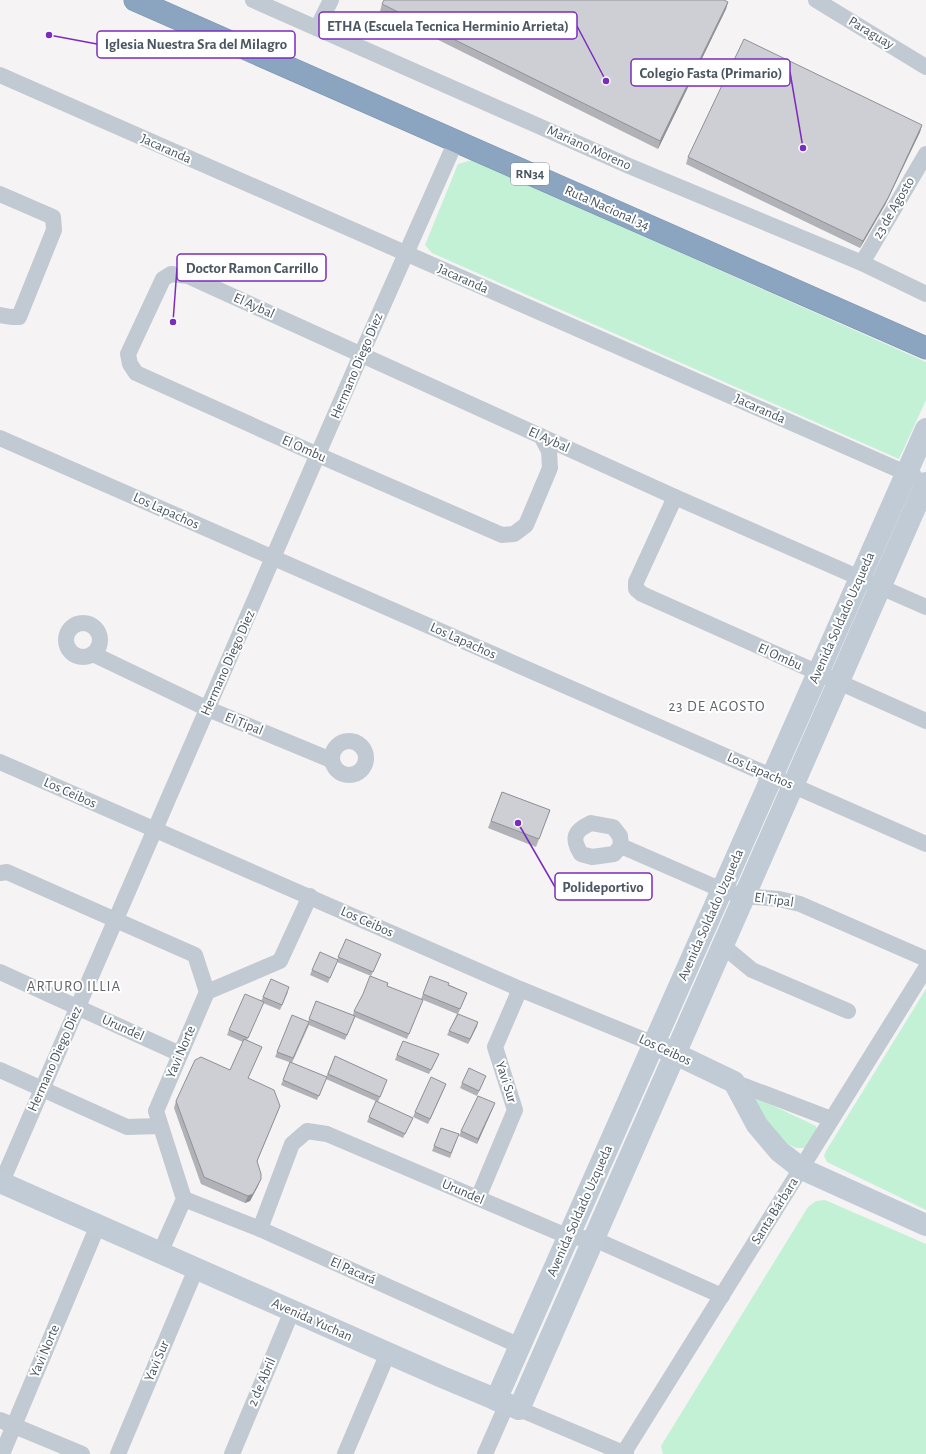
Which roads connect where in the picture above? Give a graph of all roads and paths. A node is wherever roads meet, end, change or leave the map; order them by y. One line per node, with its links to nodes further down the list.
1 (134, 0): 9 (highway, Ruta Nacional 34 / RN34)
2 (172, 0): 16 (highway, Ruta Nacional 34 / RN34)
3 (253, 0): 6 (street, Mariano Moreno)
4 (331, 0): 6 (street)
5 (816, 0): 7 (street, Paraguay)
6 (316, 28): 13 (street, Mariano Moreno)
7 (926, 67)
8 (0, 75): 12 (street, Jacaranda)
9 (456, 141): 12 (street, Hermano Diego Diez); 17 (highway, Ruta Nacional 34 / RN34)
10 (926, 154): 13 (street, 23 de Agosto)
11 (0, 194): 15 (street)
12 (406, 254): 18 (street, Hermano Diego Diez); 24 (street, Jacaranda)
13 (862, 263): 14 (street, Mariano Moreno)
14 (926, 294)
15 (0, 315)
16 (926, 334)
17 (926, 348)
18 (361, 354): 19 (street, El Aybal); 21 (street, El Aybal); 23 (street, Hermano Diego Diez)
19 (130, 364): 23 (street, El Ombu)
20 (926, 430): 24 (street, Avenida Soldado Uzqueda)
21 (541, 436): 23 (street, El Ombu); 25 (street, El Aybal)
22 (0, 438): 26 (street, Los Lapachos)
23 (318, 455): 26 (street, Hermano Diego Diez)
24 (920, 479): 27 (street, Avenida Soldado Uzqueda); 28 (street, Avenida Soldado Uzqueda)
25 (674, 497): 27 (street, El Aybal); 31 (street, El Ombu)
26 (273, 558): 33 (street, Hermano Diego Diez); 37 (street, Los Lapachos)
27 (860, 578): 28 (street, El Aybal); 31 (street, Avenida Soldado Uzqueda)
28 (881, 587): 29 (street, El Aybal); 32 (street, Avenida Soldado Uzqueda)
29 (926, 607)
30 (93, 654): 33 (street, El Tipal)
31 (818, 674): 32 (street, El Ombu); 37 (street, Avenida Soldado Uzqueda)
32 (838, 683): 34 (street, El Ombu); 38 (street, Avenida Soldado Uzqueda)
33 (208, 709): 35 (street, El Tipal); 39 (street, Hermano Diego Diez)
34 (926, 721)
35 (331, 760)
36 (0, 762): 39 (street, Los Ceibos)
37 (772, 777): 38 (street, Los Lapachos); 43 (street, Avenida Soldado Uzqueda)
38 (793, 786): 40 (street, Los Lapachos); 45 (street, Avenida Soldado Uzqueda)
39 (155, 830): 44 (street, Los Ceibos); 46 (street, Hermano Diego Diez)
40 (926, 844)
41 (621, 846): 43 (street, El Tipal)
42 (0, 874): 46 (street)
43 (722, 890): 45 (street, El Tipal); 55 (street, Avenida Soldado Uzqueda)
44 (310, 896): 51 (street, Los Ceibos); 52 (street)
45 (744, 896): 47 (street, Avenida Soldado Uzqueda); 48 (street, El Tipal)
46 (116, 920): 52 (street); 53 (street, Hermano Diego Diez)
47 (723, 946): 54 (street); 57 (street, Avenida Soldado Uzqueda)
48 (926, 959)
49 (926, 968): 61 (street, Santa Bárbara)
50 (0, 972): 53 (street, Urundel)
51 (520, 988): 55 (street, Los Ceibos); 65 (street, Yavi Sur)
52 (206, 992): 56 (street, Yavi Norte)
53 (78, 1007): 56 (street, Urundel); 60 (street, Hermano Diego Diez)
54 (848, 1011)
55 (654, 1044): 57 (street, Los Ceibos); 70 (street, Avenida Soldado Uzqueda)
56 (180, 1054): 62 (street, Yavi Norte)
57 (675, 1054): 59 (street, Los Ceibos); 71 (street, Avenida Soldado Uzqueda)
58 (0, 1070): 60 (street)
59 (734, 1082): 61 (street, Los Ceibos); 63 (street)
60 (42, 1089): 62 (street); 64 (street, Hermano Diego Diez)
61 (831, 1119): 63 (street, Santa Bárbara)
62 (160, 1126): 66 (street, Yavi Norte)
63 (802, 1169): 68 (street); 74 (street, Santa Bárbara)
64 (0, 1184): 67 (street, Avenida Yuchan)
65 (478, 1198): 69 (street, Urundel); 70 (street, Urundel)
66 (184, 1199): 69 (street, El Pacará); 72 (street)
67 (98, 1225): 72 (street, Avenida Yuchan); 79 (street, Yavi Norte)
68 (926, 1225)
69 (260, 1230): 76 (street, El Pacará)
70 (569, 1237): 71 (street, Urundel); 76 (street, Avenida Soldado Uzqueda)
71 (594, 1239): 74 (street, Urundel); 78 (street, Avenida Soldado Uzqueda)
72 (160, 1253): 73 (street, Avenida Yuchan)
73 (196, 1268): 75 (street, Avenida Yuchan); 82 (street, Yavi Sur)
74 (722, 1296): 86 (street, Santa Bárbara)
75 (292, 1311): 77 (street, Avenida Yuchan); 83 (street, 2 de Abril)
76 (520, 1346): 78 (street, Avenida Soldado Uzqueda)
77 (388, 1353): 78 (street, Avenida Yuchan); 84 (street)
78 (507, 1404): 85 (street, Avenida Soldado Uzqueda); 86 (street, Avenida Yuchan)
79 (7, 1423): 80 (street, Yavi Norte); 81 (street)
80 (2, 1454)
81 (82, 1454)
82 (118, 1454)
83 (232, 1454)
84 (346, 1454)
85 (485, 1454)
86 (624, 1454)

